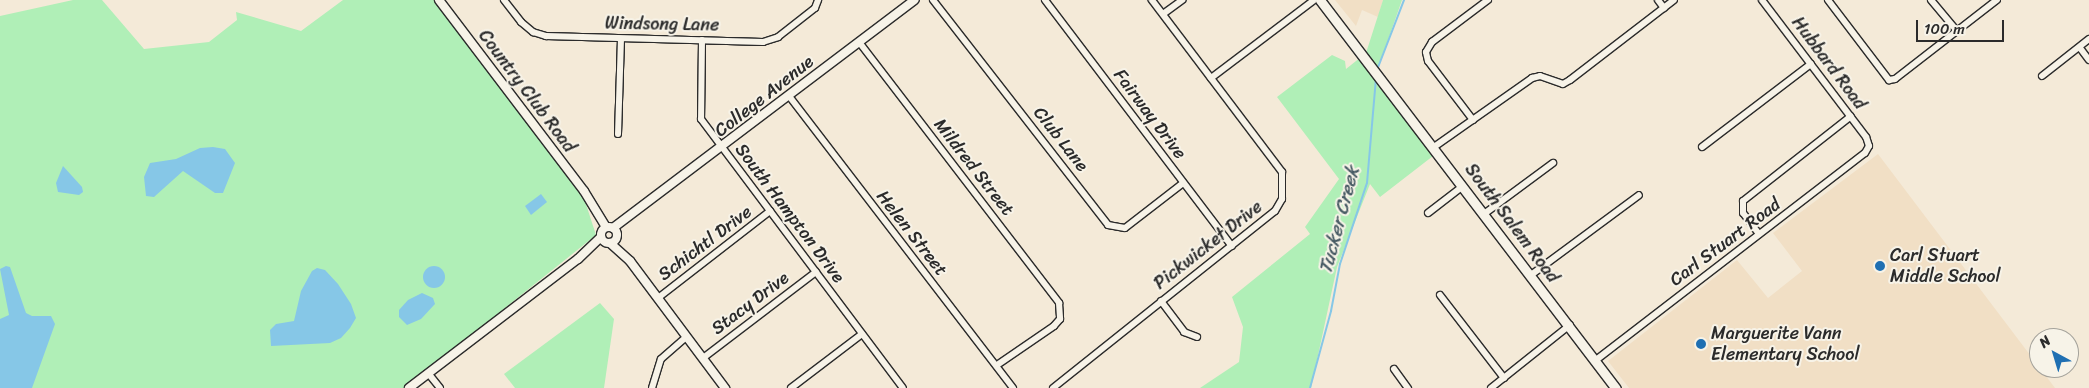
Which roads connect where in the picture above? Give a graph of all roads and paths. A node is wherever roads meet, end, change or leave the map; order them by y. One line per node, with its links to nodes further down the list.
1 (439, 0): 46 (street, Country Club Road)
2 (504, 0): 21 (street, Windsong Lane)
3 (818, 0): 23 (street, Windsong Lane)
4 (914, 0): 24 (street, College Avenue)
5 (933, 0): 39 (street, Club Lane)
6 (1045, 0): 39 (street, Fairway Drive)
7 (1152, 0): 19 (street, Pickwicket Drive)
8 (1182, 0): 19 (street)
9 (1314, 0): 29 (street)
10 (1320, 0): 36 (main road, South Salem Road)
11 (1488, 0): 32 (street)
12 (1658, 0): 18 (street)
13 (1674, 0): 18 (street)
14 (1762, 0): 27 (street, Hubbard Road)
15 (1828, 0): 20 (street)
16 (1931, 0): 20 (street)
17 (1998, 0): 20 (street)
18 (1664, 8): 32 (street)
19 (1163, 14): 29 (street, Pickwicket Drive)
20 (1957, 31)
21 (621, 39): 23 (street, Windsong Lane); 33 (street)
22 (2089, 39): 25 (street)
23 (702, 40): 35 (street, South Hampton Drive)
24 (858, 42): 30 (street, College Avenue); 59 (street, Mildred Street)
25 (2080, 48): 26 (street); 28 (street)
26 (2089, 60)
27 (1811, 64): 31 (street, Hubbard Road); 37 (street)
28 (2042, 76)
29 (1211, 78): 47 (street, Pickwicket Drive)
30 (789, 96): 35 (street, College Avenue); 59 (street, Helen Street)
31 (1851, 116): 34 (street, Hubbard Road); 45 (street)
32 (1473, 120): 36 (street)
33 (618, 134)
34 (1869, 146): 45 (street, Carl Stuart Road)
35 (722, 147): 42 (street, South Hampton Drive); 46 (street, College Avenue)
36 (1434, 147): 40 (main road, South Salem Road)
37 (1702, 147)
38 (1553, 163): 44 (street)
39 (1184, 183): 47 (street, Fairway Drive)
40 (1463, 186): 43 (street); 44 (main road, South Salem Road)
41 (1639, 195): 49 (street)
42 (770, 212): 48 (street, South Hampton Drive); 51 (street, Schichtl Drive)
43 (1428, 213)
44 (1484, 214): 49 (main road, South Salem Road)
45 (1759, 234): 58 (street, Carl Stuart Road)
46 (609, 235): 51 (street, Country Club Road); 61 (street, College Avenue)
47 (1232, 246): 52 (street, Pickwicket Drive)
48 (816, 272): 54 (street, South Hampton Drive); 57 (street, Stacy Drive)
49 (1531, 275): 53 (main road, South Salem Road)
50 (1440, 295): 62 (street)
51 (658, 298): 55 (street, Country Club Road)
52 (1161, 301): 56 (street); 70 (street, Pickwicket Drive)
53 (1570, 326): 58 (main road, South Salem Road); 62 (street)
54 (862, 334): 67 (street); 68 (street, South Hampton Drive)
55 (686, 337): 57 (street, Country Club Road); 65 (street)
56 (1197, 338)
57 (703, 358): 66 (street, Country Club Road)
58 (1596, 360): 73 (main road, South Salem Road)
59 (997, 365): 69 (street, Helen Street)
60 (1394, 369): 71 (street)
61 (428, 373): 63 (street, College Avenue); 64 (street)
62 (1504, 378): 72 (street)
63 (409, 388)
64 (440, 388)
65 (652, 388)
66 (725, 388)
67 (791, 388)
68 (903, 388)
69 (1013, 388)
70 (1053, 388)
71 (1408, 388)
72 (1491, 388)
73 (1616, 388)

